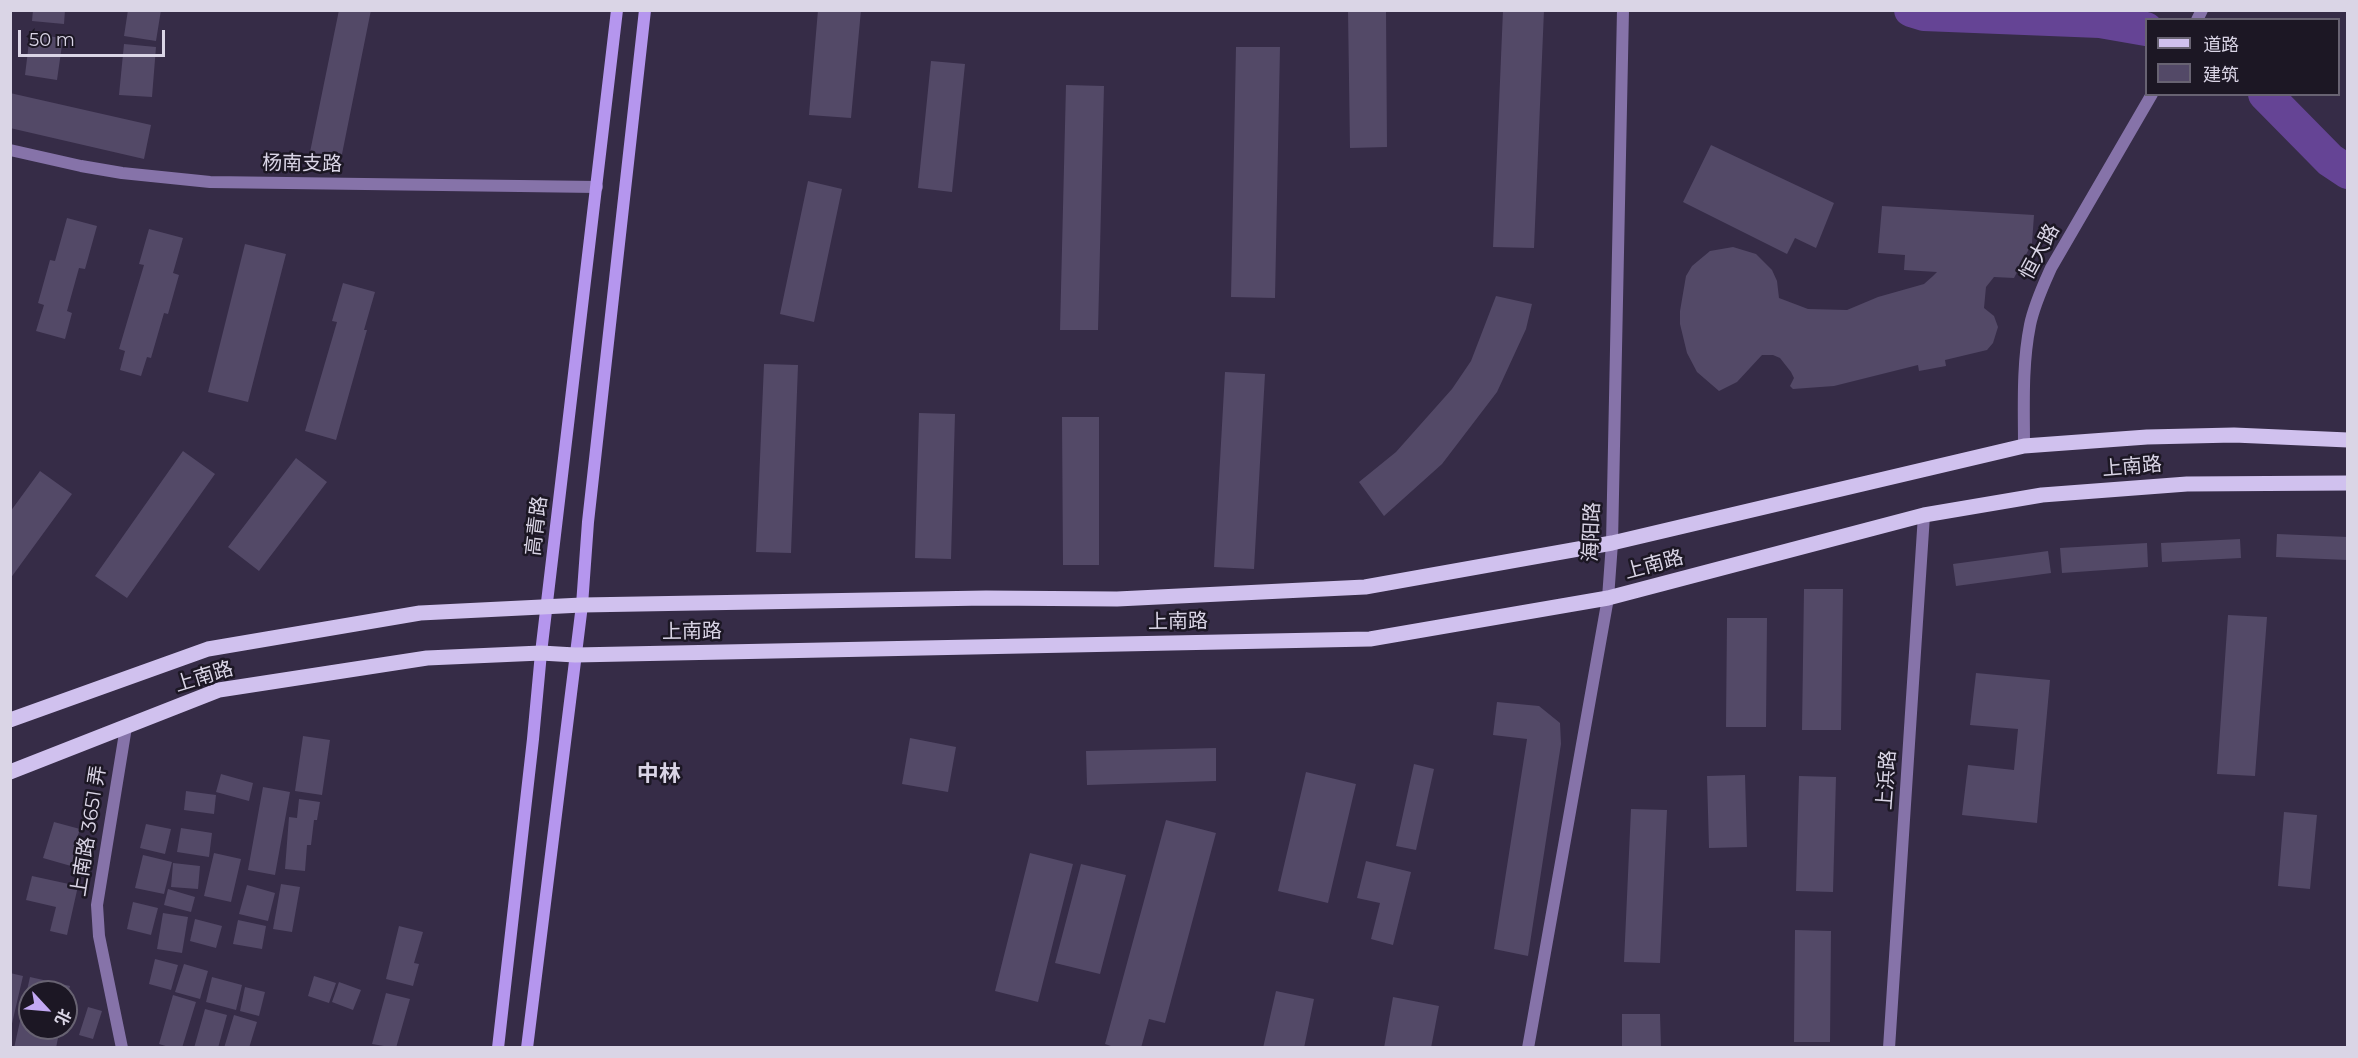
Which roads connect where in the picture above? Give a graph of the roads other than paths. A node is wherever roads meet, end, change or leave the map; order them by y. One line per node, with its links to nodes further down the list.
1 (617, 10): 6 (main road, 高青路)
2 (645, 10): 13 (main road)
3 (1623, 10): 11 (street, 海阳路)
4 (2151, 96): 8 (street, 恒大路)
5 (10, 150): 6 (street, 杨南支路)
6 (597, 187): 14 (main road, 高青路)
7 (2348, 440): 8 (main road, 上南路)
8 (2024, 446): 11 (main road, 上南路)
9 (2348, 483): 10 (main road, 上南路)
10 (1924, 514): 12 (main road, 上南路); 24 (street, 上浜路)
11 (1612, 543): 12 (street, 海阳路); 13 (main road, 上南路)
12 (1608, 598): 16 (main road, 上南路); 23 (street, 海阳路)
13 (582, 605): 14 (main road, 上南路); 16 (main road)
14 (547, 608): 15 (main road, 高青路); 17 (main road, 上南路)
15 (541, 653): 16 (main road, 上南路); 18 (main road, 上南路); 21 (main road, 高青路)
16 (575, 655): 22 (main road)
17 (10, 720)
18 (126, 727): 19 (main road, 上南路); 20 (street, 上南路 3651 弄)
19 (10, 772)
20 (122, 1047)
21 (498, 1047)
22 (527, 1047)
23 (1528, 1047)
24 (1888, 1047)

